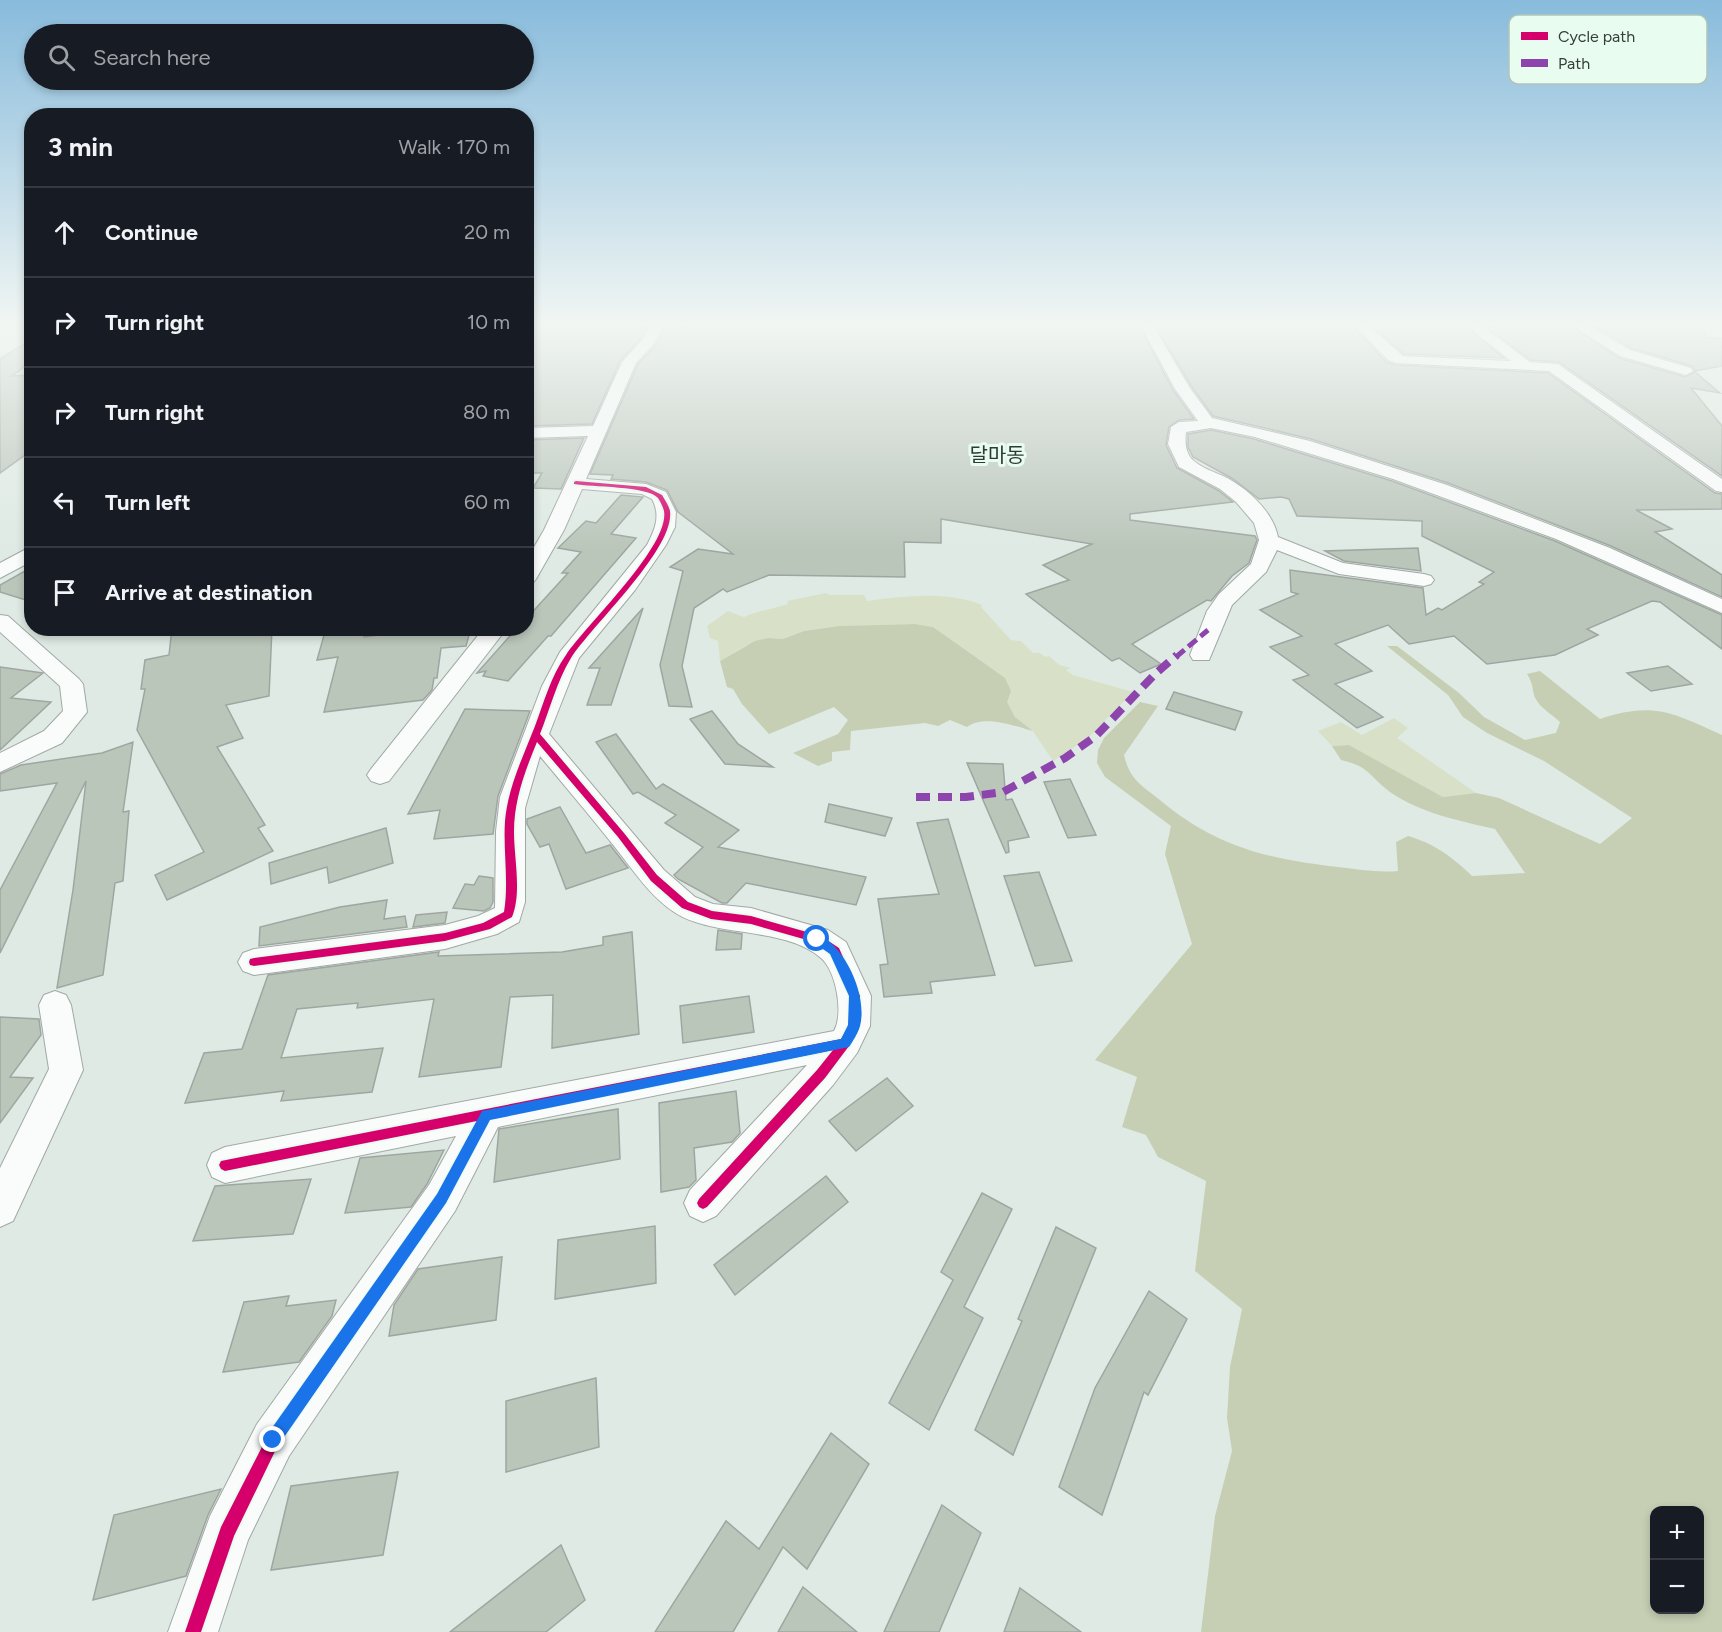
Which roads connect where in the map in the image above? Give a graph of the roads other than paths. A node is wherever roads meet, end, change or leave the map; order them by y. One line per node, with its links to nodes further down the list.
1 (613, 398): 5 (street)
2 (1190, 398): 4 (street)
3 (1600, 398): 8 (street)
4 (1207, 422): 9 (street); 16 (street)
5 (599, 431): 6 (street); 7 (street)
6 (534, 433)
7 (576, 483): 13 (street); 20 (street)
8 (1722, 487)
9 (1269, 540): 15 (street); 19 (street)
10 (0, 550): 11 (street)
11 (24, 551)
12 (24, 556): 14 (street)
13 (534, 564)
14 (0, 572)
15 (1424, 580)
16 (1722, 607)
17 (0, 621): 21 (street)
18 (490, 636): 22 (street)
19 (1202, 655)
20 (536, 735): 23 (street); 25 (street)
21 (0, 763)
22 (380, 775)
23 (254, 962)
24 (55, 1005): 29 (street)
25 (845, 1043): 26 (street); 28 (street)
26 (486, 1115): 27 (street); 30 (street)
27 (225, 1165)
28 (703, 1203)
29 (0, 1208)
30 (193, 1632)

